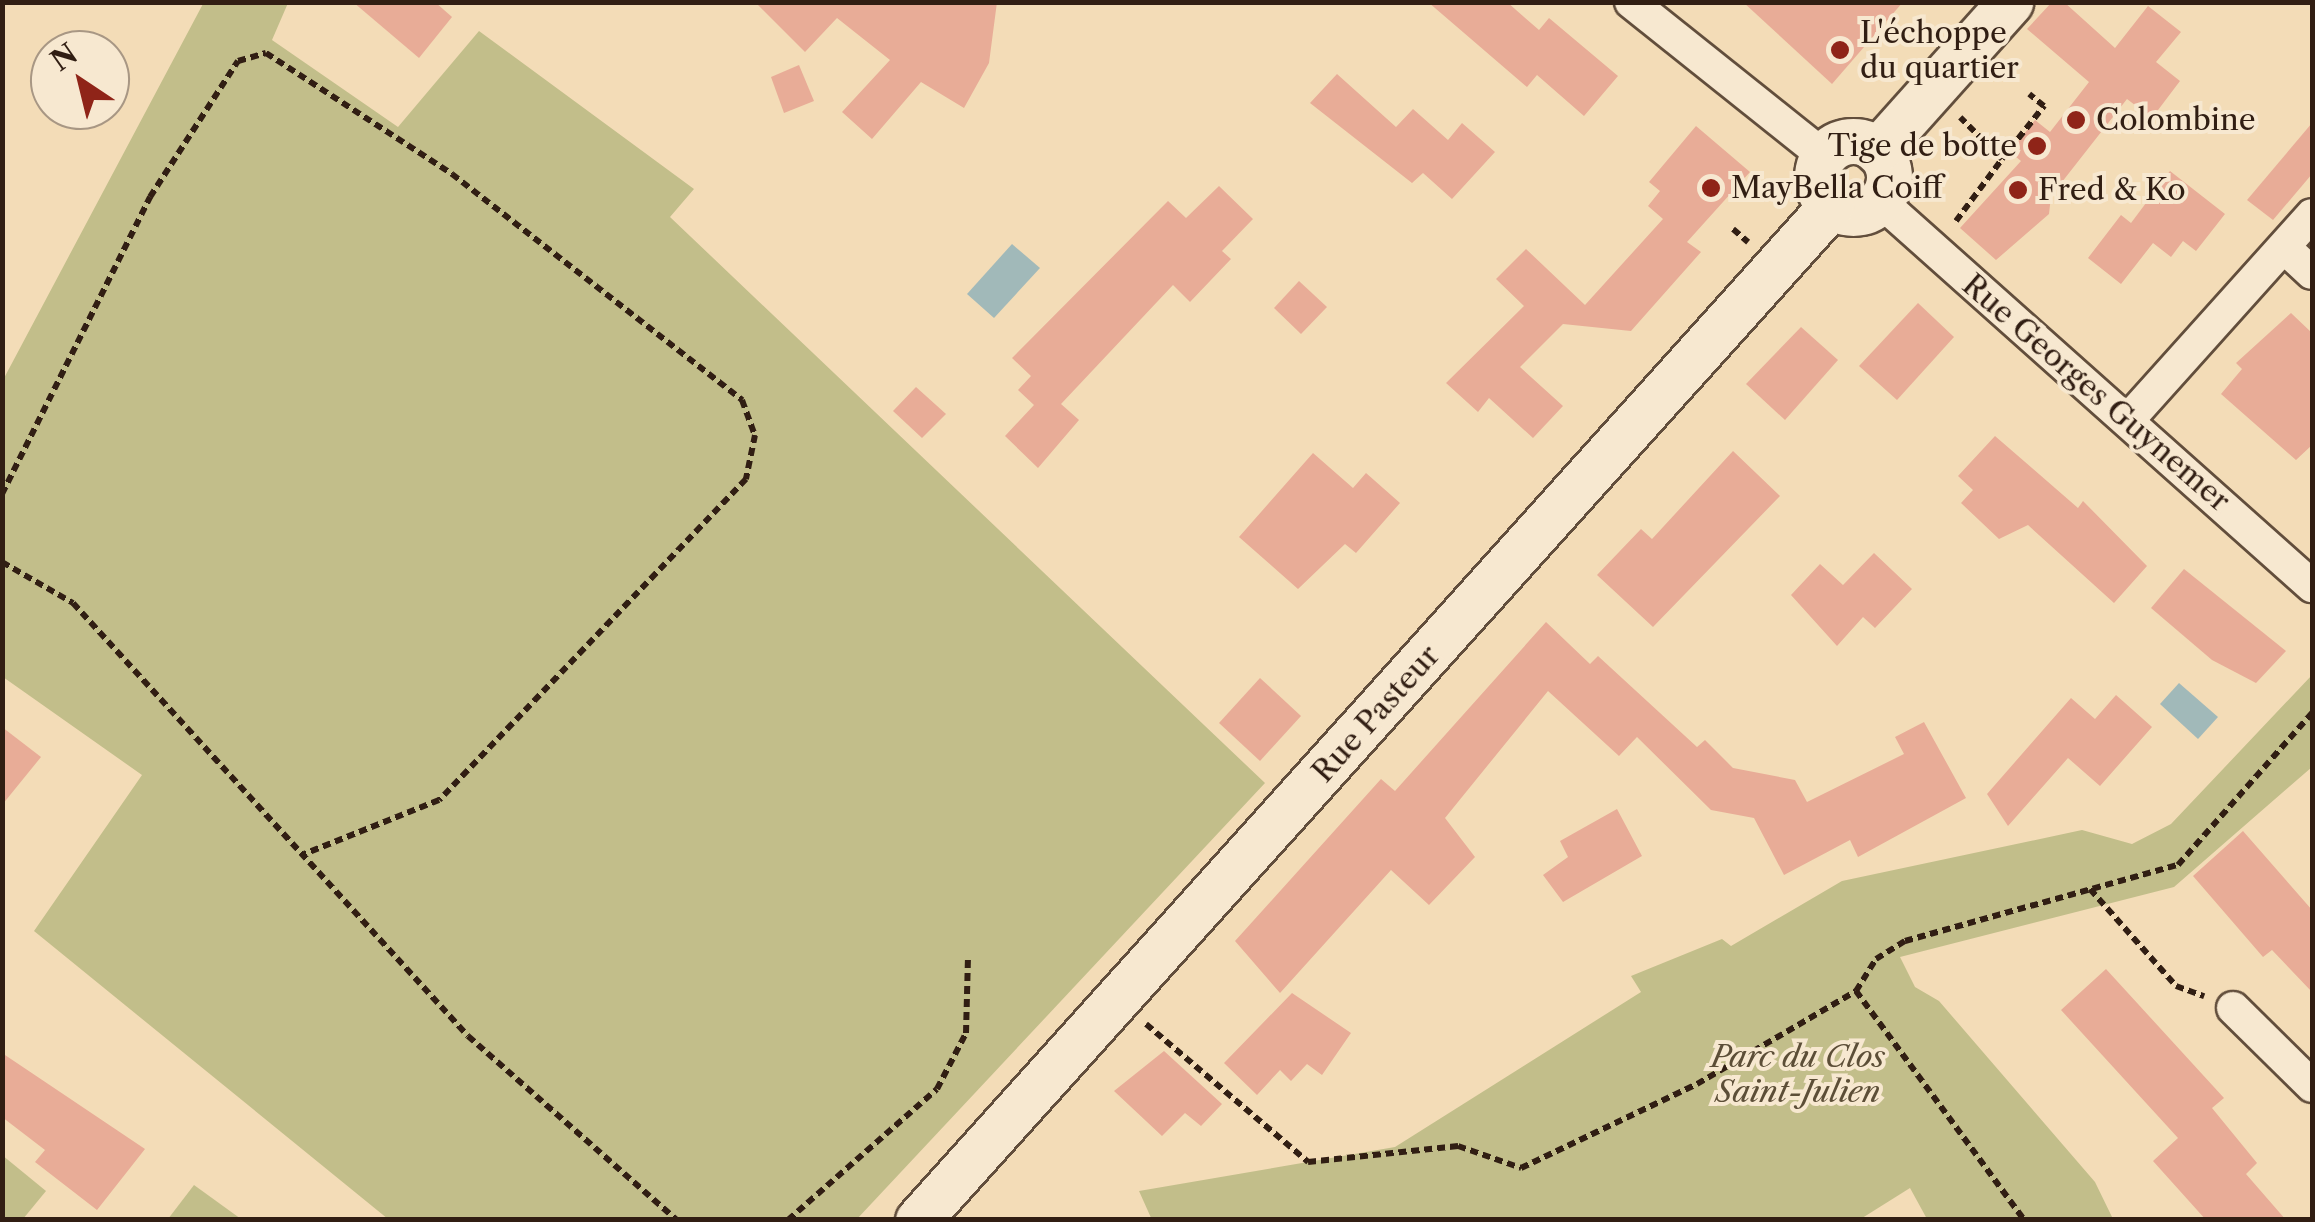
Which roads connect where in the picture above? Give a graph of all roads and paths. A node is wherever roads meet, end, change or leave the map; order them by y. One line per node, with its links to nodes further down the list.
1 (1631, 2): 6 (street)
2 (2010, 2): 5 (street)
3 (2029, 94): 7 (path)
4 (1948, 106): 7 (path)
5 (1877, 151): 6 (street); 8 (street)
6 (1824, 156): 9 (street)
7 (2002, 159): 11 (path)
8 (1880, 202): 9 (street); 14 (street, Rue Georges Guynemer)
9 (1831, 206): 22 (street, Rue Pasteur)
10 (2312, 215): 12 (street)
11 (1955, 222)
12 (2286, 248): 13 (street); 14 (street)
13 (2312, 273)
14 (2128, 420): 17 (street, Rue Georges Guynemer)
15 (2, 494): 19 (path)
16 (2, 562): 19 (path)
17 (2312, 586)
18 (2312, 713): 20 (path)
19 (304, 854): 26 (path)
20 (2090, 890): 23 (path); 24 (path)
21 (968, 956): 27 (path)
22 (1126, 992): 23 (path); 28 (street, Rue Pasteur)
23 (1856, 992): 29 (path)
24 (2234, 1008): 25 (street)
25 (2312, 1086)
26 (677, 1220)
27 (788, 1220)
28 (918, 1220)
29 (2024, 1220)

